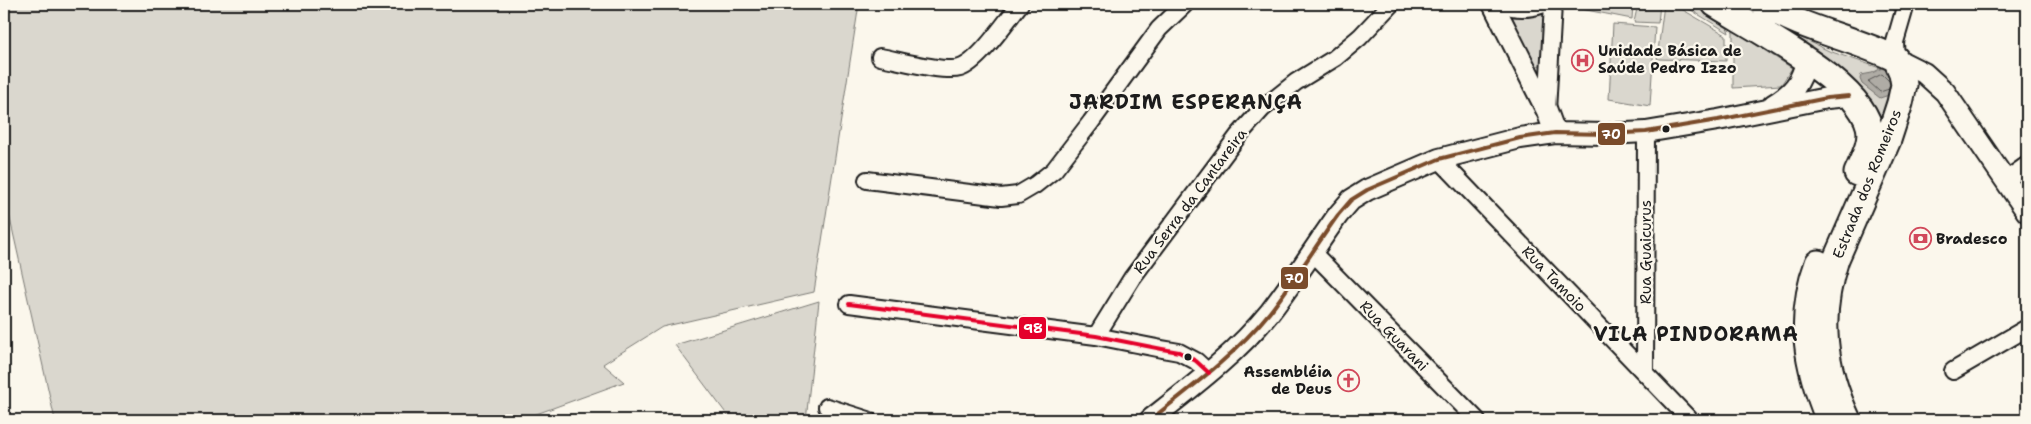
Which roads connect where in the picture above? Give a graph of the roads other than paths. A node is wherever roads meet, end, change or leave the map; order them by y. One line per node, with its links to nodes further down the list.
1 (1020, 4): 11 (street)
2 (1184, 4): 21 (street)
3 (1391, 4): 27 (street, Rua Serra da Cantareira)
4 (1493, 4): 16 (street)
5 (1502, 4): 6 (street)
6 (1544, 4)
7 (1553, 4): 16 (street)
8 (1715, 4): 13 (main road, Estrada dos Romeiros)
9 (1763, 4): 12 (main road)
10 (1906, 4): 12 (street)
11 (880, 57)
12 (1896, 59): 22 (street); 37 (main road, Estrada dos Romeiros)
13 (1807, 60): 14 (main road, Estrada dos Romeiros); 15 (street)
14 (1849, 96): 15 (street); 36 (main road, Estrada dos Romeiros)
15 (1768, 109): 17 (street)
16 (1547, 111): 18 (street)
17 (1646, 132): 18 (street); 30 (street, Rua Guaicurus)
18 (1555, 133): 19 (street)
19 (1439, 159): 24 (street); 30 (street, Rua Tamoio)
20 (2027, 165): 22 (street)
21 (867, 180)
22 (2006, 180): 23 (street)
23 (2027, 212)
24 (1312, 252): 29 (street); 34 (street, Rua Guarani)
25 (849, 304): 27 (street)
26 (2027, 328): 28 (street)
27 (1096, 336): 29 (street)
28 (1953, 370)
29 (1209, 373): 33 (street)
30 (1645, 373): 35 (street, Rua Tamoio)
31 (827, 407): 32 (street)
32 (868, 420)
33 (1150, 420)
34 (1477, 420)
35 (1690, 420)
36 (1829, 420)
37 (1848, 420)

